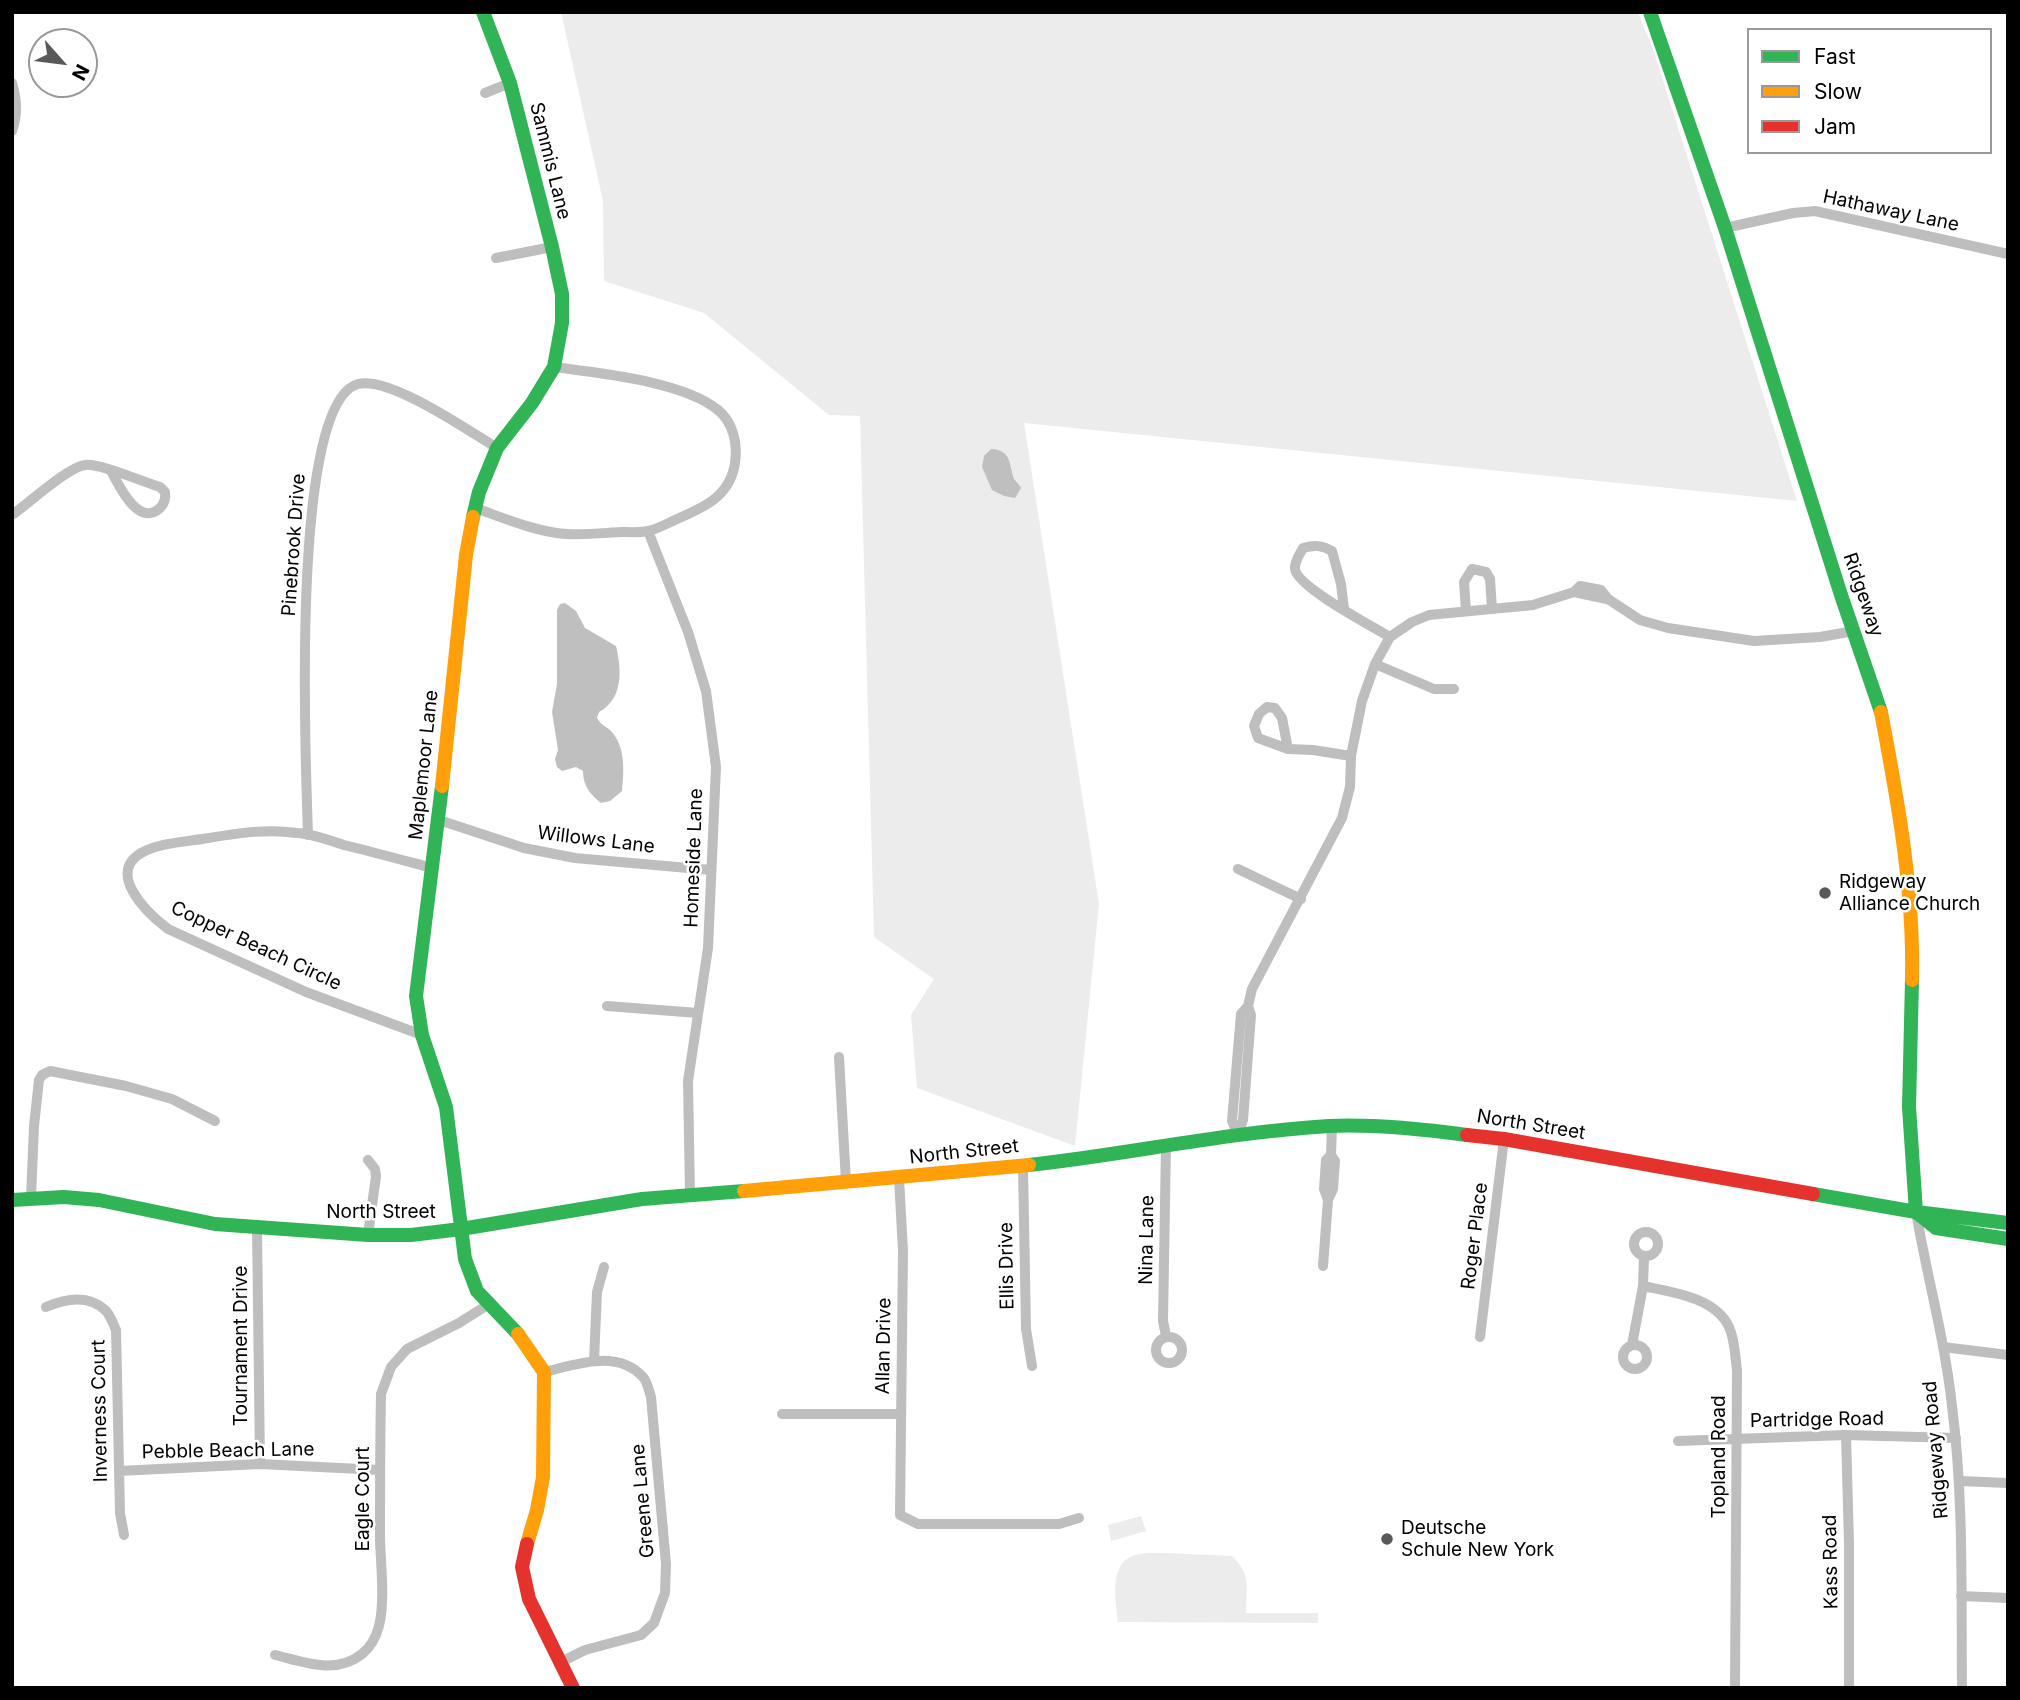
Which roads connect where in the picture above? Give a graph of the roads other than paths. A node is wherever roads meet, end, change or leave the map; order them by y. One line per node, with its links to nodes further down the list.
1 (483, 12): 4 (street, Sammis Lane)
2 (1650, 12): 7 (street, Ridgeway)
3 (12, 83): 6 (street)
4 (510, 83): 5 (street); 8 (street, Sammis Lane)
5 (485, 93)
6 (13, 130)
7 (1725, 228): 9 (street, Hathaway Lane); 21 (street, Ridgeway)
8 (552, 247): 10 (street); 11 (street, Sammis Lane)
9 (2008, 254)
10 (496, 258)
11 (562, 323): 12 (street, Maplemoor Lane)
12 (554, 367): 13 (street, Maplemoor Lane); 17 (street)
13 (497, 448): 15 (street, Maplemoor Lane); 28 (street, Pinebrook Drive)
14 (111, 471): 14 (street); 16 (street)
15 (475, 508): 17 (street); 27 (street, Maplemoor Lane)
16 (12, 516)
17 (648, 531): 31 (street, Homeside Lane)
18 (1344, 609): 18 (street); 22 (street)
19 (1492, 609): 20 (street); 20 (street); 21 (street)
20 (1466, 611): 22 (street)
21 (1854, 631): 49 (street, Ridgeway)
22 (1390, 637): 23 (street)
23 (1375, 664): 24 (street); 26 (street)
24 (1454, 690)
25 (1288, 749): 26 (street)
26 (1351, 756): 32 (street)
27 (439, 820): 29 (street, Maplemoor Lane); 31 (street, Willows Lane)
28 (308, 835): 29 (street, Copper Beach Circle); 35 (street, Copper Beach Circle)
29 (432, 869): 35 (street, Maplemoor Lane)
30 (1238, 869): 32 (street)
31 (712, 870): 34 (street, Homeside Lane)
32 (1301, 899): 39 (street)
33 (607, 1006): 34 (street)
34 (698, 1013): 46 (street, Homeside Lane)
35 (422, 1035): 52 (street, Maplemoor Lane)
36 (839, 1057): 45 (street)
37 (215, 1121): 47 (street)
38 (1332, 1126): 39 (street, North Street); 40 (street, North Street); 56 (street)
39 (1238, 1133): 41 (street, North Street)
40 (1504, 1139): 49 (street, North Street); 62 (street, Roger Place)
41 (1166, 1145): 43 (street, North Street); 61 (street, Nina Lane)
42 (368, 1160): 53 (street)
43 (1023, 1166): 44 (street, North Street); 67 (street, Ellis Drive)
44 (899, 1178): 45 (street, North Street); 70 (street, Allan Drive)
45 (846, 1182): 46 (street, North Street)
46 (690, 1195): 52 (street, North Street)
47 (31, 1198): 48 (street, North Street); 51 (street, North Street)
48 (12, 1200)
49 (1916, 1212): 50 (street, North Street); 54 (street, North Street); 64 (street, Ridgeway Road)
50 (2008, 1223)
51 (257, 1227): 53 (street, North Street); 75 (street, Tournament Drive)
52 (461, 1229): 53 (street, North Street); 59 (street, Maplemoor Lane)
53 (368, 1235)
54 (2008, 1239)
55 (1644, 1256): 58 (street)
56 (1323, 1265)
57 (604, 1266): 66 (street)
58 (1643, 1286): 63 (street); 73 (street, Topland Road)
59 (489, 1304): 68 (street, Maplemoor Lane); 76 (street, Eagle Court)
60 (46, 1307): 77 (street, Inverness Court)
61 (1166, 1336)
62 (1480, 1337)
63 (1632, 1345)
64 (1943, 1347): 65 (street); 72 (street, Ridgeway Road)
65 (2008, 1355)
66 (594, 1361): 68 (street, Greene Lane); 85 (street, Greene Lane)
67 (1032, 1366)
68 (544, 1372): 85 (street)
69 (782, 1414): 70 (street)
70 (901, 1414): 80 (street, Allan Drive)
71 (1846, 1436): 72 (street, Partridge Road); 73 (street, Partridge Road); 88 (street, Kass Road)
72 (1956, 1438): 78 (street, Ridgeway Road)
73 (1735, 1439): 74 (street, Partridge Road); 87 (street, Topland Road)
74 (1678, 1441)
75 (260, 1464): 76 (street, Pebble Beach Lane); 77 (street, Pebble Beach Lane)
76 (380, 1470): 84 (street, Eagle Court)
77 (118, 1471): 81 (street, Inverness Court)
78 (1960, 1481): 79 (street); 82 (street, Ridgeway Road)
79 (2008, 1483)
80 (1079, 1518)
81 (124, 1535)
82 (1961, 1596): 83 (street); 89 (street, Ridgeway Road)
83 (2008, 1598)
84 (275, 1655)
85 (559, 1662): 86 (street)
86 (573, 1688)
87 (1735, 1688)
88 (1849, 1688)
89 (1962, 1688)

